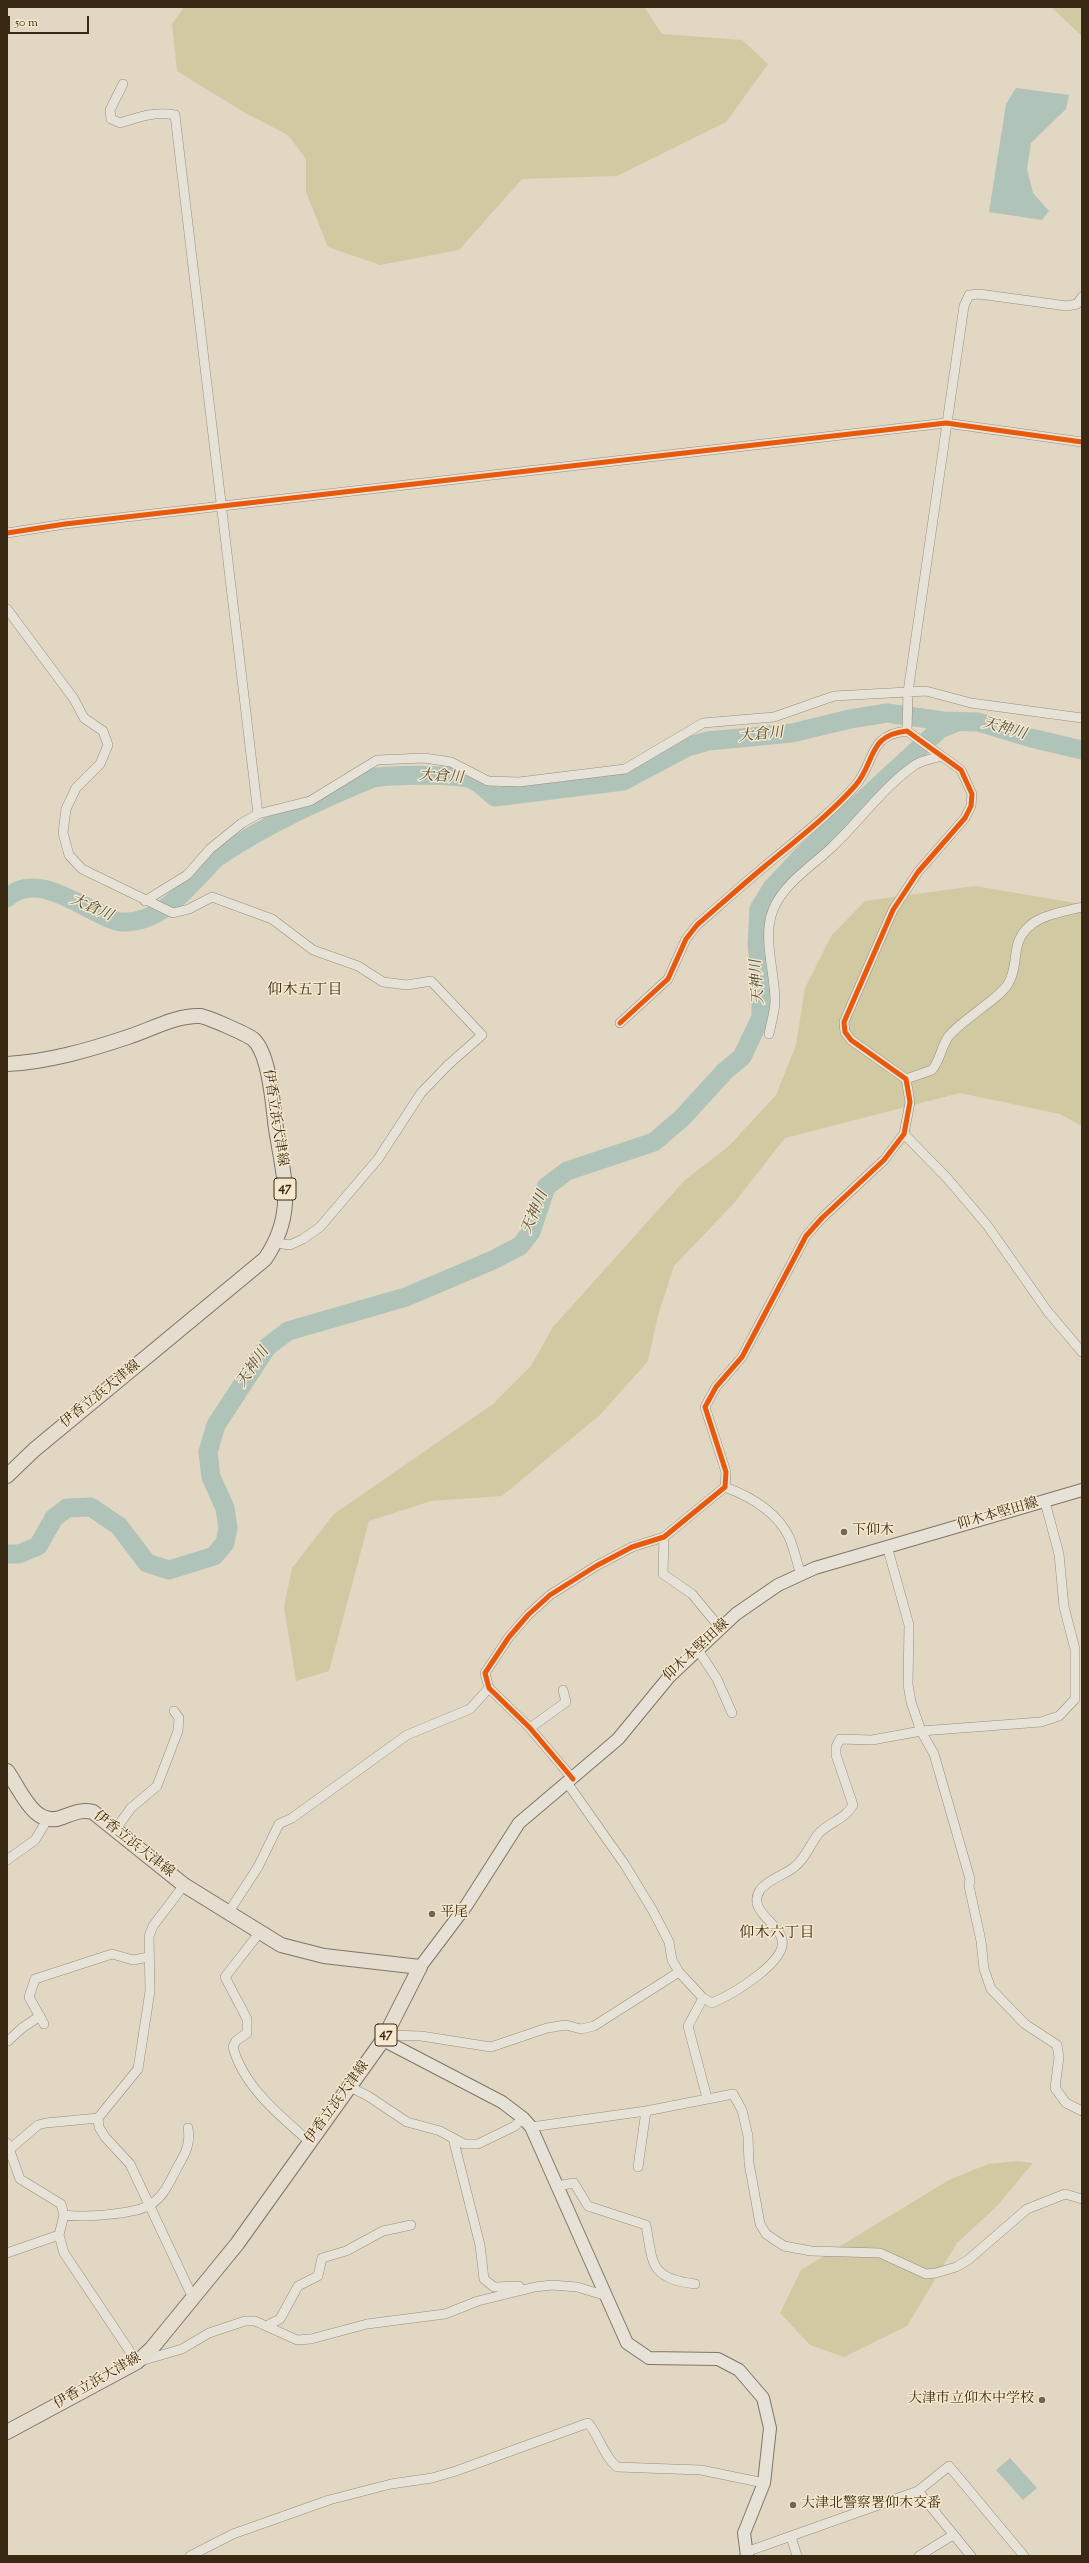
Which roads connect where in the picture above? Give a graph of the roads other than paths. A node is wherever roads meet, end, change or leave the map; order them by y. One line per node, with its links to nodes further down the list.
1 (124, 84): 5 (street)
2 (1082, 297): 3 (street)
3 (946, 423): 4 (street); 5 (street); 8 (street)
4 (1082, 442)
5 (222, 506): 6 (street); 12 (street)
6 (7, 534)
7 (7, 609): 13 (street)
8 (908, 692): 9 (street); 10 (street); 12 (street)
9 (1082, 718)
10 (908, 730): 11 (street); 15 (street)
11 (941, 756): 16 (street); 18 (street)
12 (258, 814): 13 (street)
13 (146, 902): 20 (street)
14 (1082, 907): 18 (street)
15 (620, 1023)
16 (770, 1034)
17 (7, 1064): 20 (main road, 伊香立浜大津線 / 47)
18 (906, 1079): 19 (street)
19 (904, 1134): 21 (street); 23 (street)
20 (277, 1242): 22 (main road, 伊香立浜大津線 / 47)
21 (1082, 1352)
22 (7, 1476)
23 (725, 1487): 26 (street); 28 (street)
24 (1082, 1490): 25 (main road, 仰木本堅田線)
25 (1045, 1502): 27 (main road, 仰木本堅田線); 36 (street)
26 (664, 1537): 29 (street); 31 (street)
27 (887, 1546): 28 (main road, 仰木本堅田線); 36 (street)
28 (801, 1575): 29 (main road, 仰木本堅田線)
29 (721, 1628): 30 (main road, 仰木本堅田線)
30 (698, 1650): 34 (street); 38 (main road, 仰木本堅田線)
31 (489, 1688): 35 (street); 43 (street)
32 (563, 1690): 35 (street)
33 (174, 1711): 40 (street)
34 (732, 1713)
35 (530, 1728): 38 (street)
36 (921, 1731): 48 (street); 54 (street)
37 (7, 1771): 39 (main road)
38 (571, 1781): 46 (main road, 仰木本堅田線); 47 (street)
39 (47, 1820): 40 (main road, 伊香立浜大津線); 41 (street)
40 (115, 1830): 42 (main road, 伊香立浜大津線)
41 (7, 1860)
42 (184, 1885): 43 (main road, 伊香立浜大津線); 45 (street)
43 (228, 1913): 44 (main road, 伊香立浜大津線)
44 (260, 1932): 46 (main road, 伊香立浜大津線); 59 (street)
45 (149, 1957): 50 (street); 55 (street)
46 (420, 1967): 49 (main road, 伊香立浜大津線 / 47)
47 (679, 1972): 48 (street); 49 (street)
48 (703, 1998): 52 (street)
49 (385, 2037): 51 (main road, 伊香立浜大津線 / 47); 56 (main road)
50 (8, 2041)
51 (350, 2087): 58 (street); 59 (main road, 伊香立浜大津線 / 47)
52 (707, 2098): 53 (street); 63 (street)
53 (646, 2111): 56 (street); 61 (street)
54 (1082, 2111)
55 (98, 2118): 60 (street); 64 (street)
56 (527, 2123): 58 (street); 62 (main road)
57 (188, 2128): 64 (street)
58 (453, 2138): 70 (street)
59 (310, 2142): 72 (main road, 伊香立浜大津線 / 47)
60 (8, 2146): 65 (street)
61 (638, 2167)
62 (557, 2186): 69 (street); 71 (main road)
63 (1082, 2199)
64 (148, 2206): 65 (street); 72 (street)
65 (64, 2215): 67 (street)
66 (411, 2225): 73 (street)
67 (59, 2235): 68 (street); 74 (street)
68 (7, 2253)
69 (695, 2284)
70 (524, 2290): 71 (street); 73 (street)
71 (607, 2296): 76 (main road)
72 (193, 2298): 74 (main road, 伊香立浜大津線 / 47)
73 (266, 2326): 74 (street)
74 (137, 2362): 75 (main road, 伊香立浜大津線 / 47)
75 (7, 2432)
76 (764, 2483): 80 (main road); 81 (street)
77 (918, 2491): 78 (street); 79 (street); 85 (street)
78 (953, 2534): 83 (street); 84 (street)
79 (791, 2537): 80 (street); 82 (street)
80 (747, 2554)
81 (190, 2556)
82 (797, 2556)
83 (919, 2556)
84 (971, 2556)
85 (1024, 2556)

